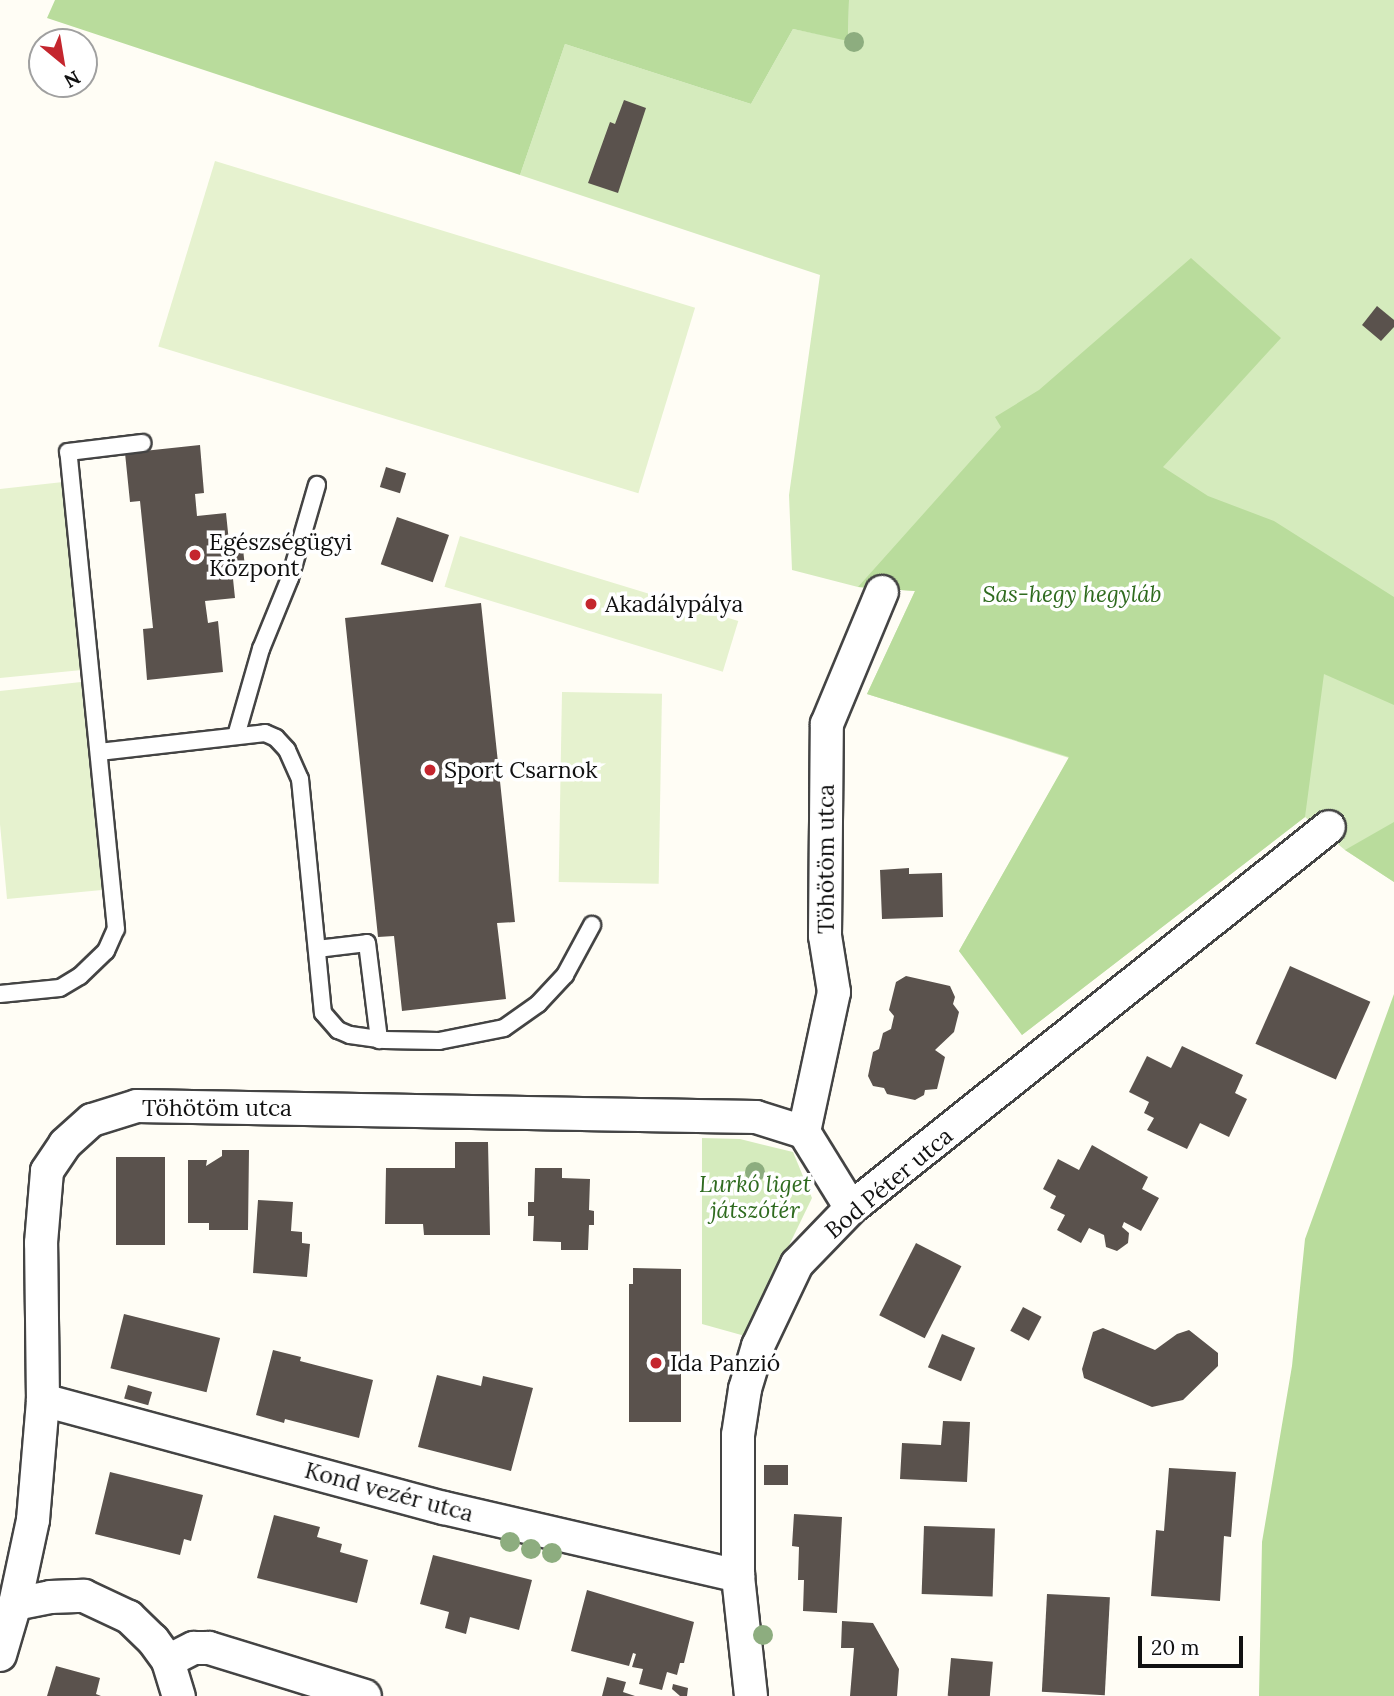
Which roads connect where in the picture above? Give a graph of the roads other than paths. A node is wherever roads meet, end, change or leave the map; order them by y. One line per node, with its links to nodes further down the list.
1 (142, 443): 5 (lane)
2 (317, 485): 4 (lane)
3 (881, 592): 11 (street, Töhötöm utca)
4 (236, 736): 5 (lane); 8 (lane)
5 (99, 752): 9 (lane)
6 (1329, 827): 12 (street, Bod Péter utca)
7 (592, 925): 10 (lane)
8 (317, 949): 10 (lane); 10 (lane)
9 (0, 994)
10 (379, 1040)
11 (804, 1132): 12 (street); 13 (street, Töhötöm utca)
12 (851, 1208): 14 (street, Bod Péter utca)
13 (43, 1400): 14 (street, Kond vezér utca); 15 (street, Töhötöm utca)
14 (738, 1576): 20 (street, Bod Péter utca)
15 (15, 1604): 16 (street, Töhötöm utca); 17 (street)
16 (0, 1656)
17 (168, 1661): 18 (street); 19 (street)
18 (179, 1696)
19 (365, 1696)
20 (751, 1696)

